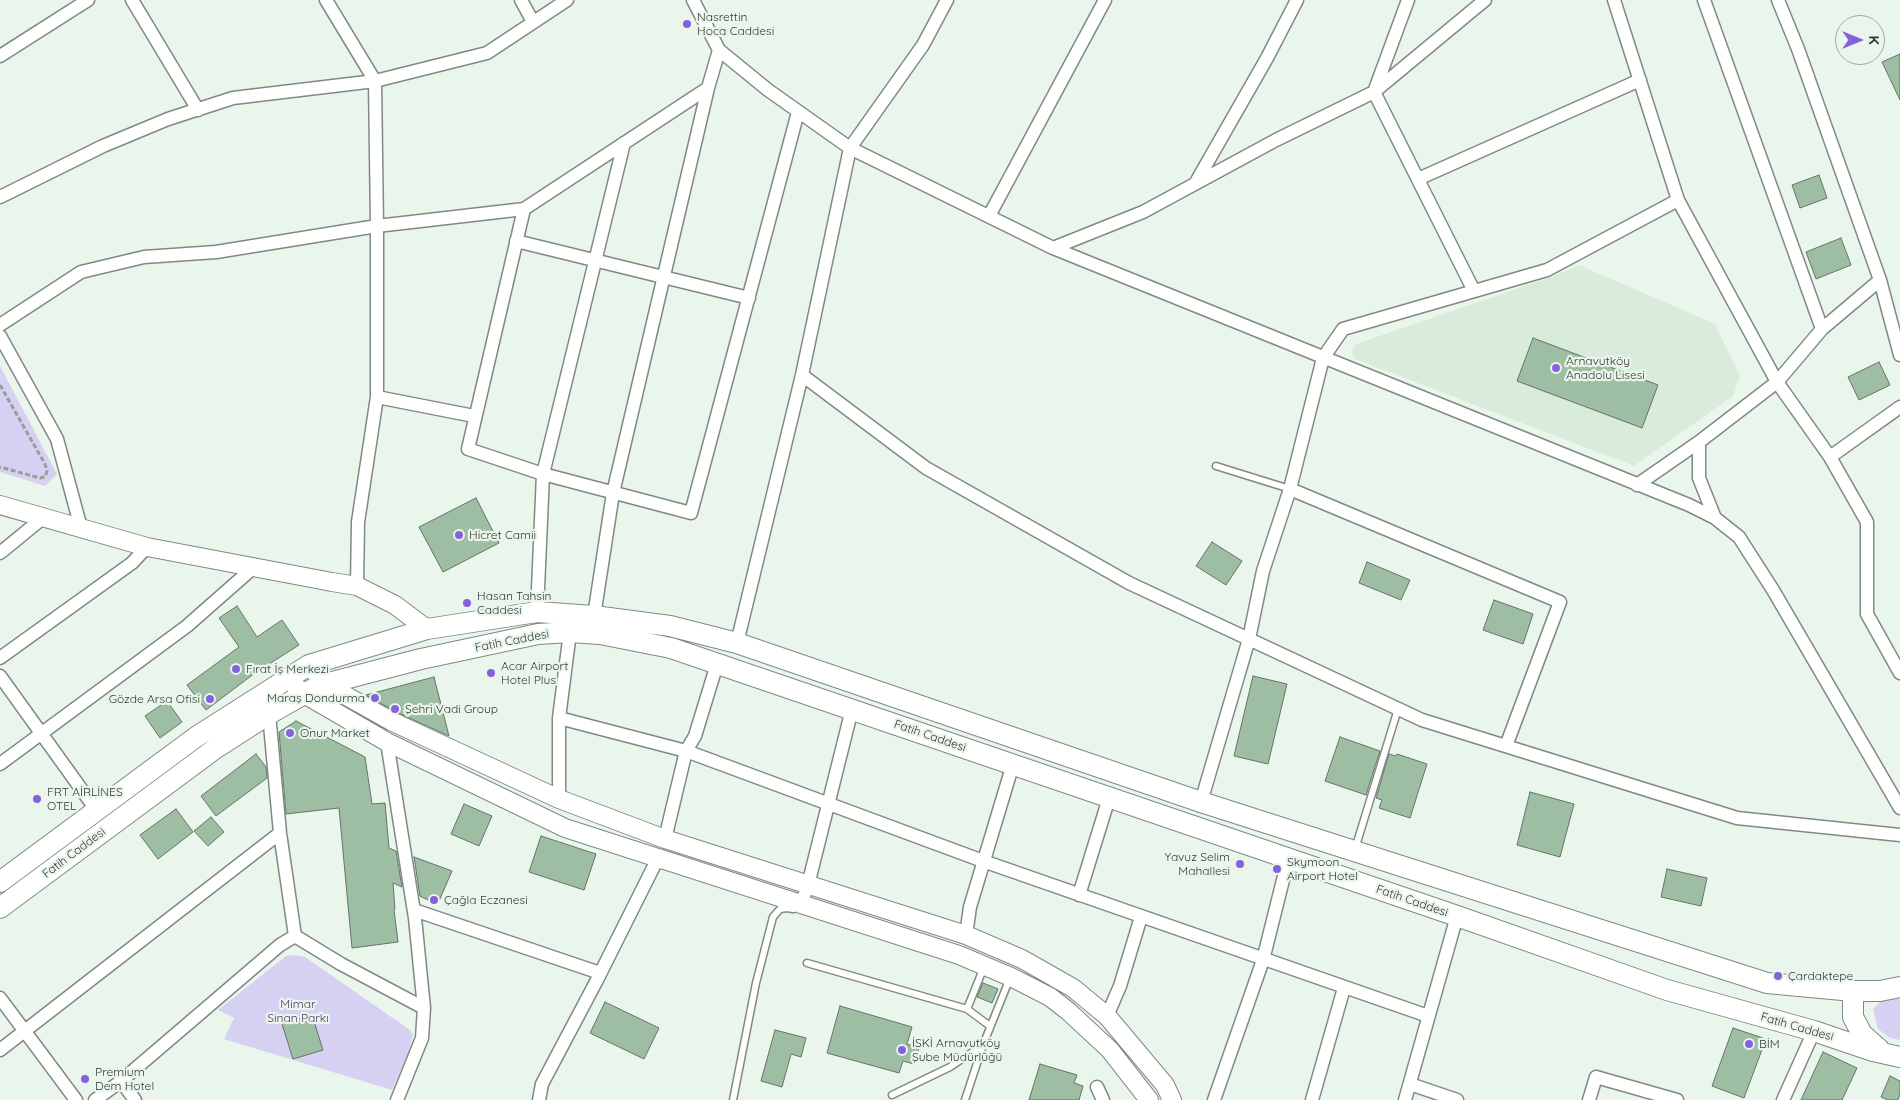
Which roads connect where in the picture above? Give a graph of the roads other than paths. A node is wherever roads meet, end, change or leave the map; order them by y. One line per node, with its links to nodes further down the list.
1 (88, 0): 17 (street)
2 (132, 0): 22 (street)
3 (326, 0): 19 (street)
4 (521, 0): 15 (street)
5 (567, 0): 15 (street)
6 (693, 0): 16 (street)
7 (948, 0): 25 (street)
8 (1104, 0): 31 (street)
9 (1297, 0): 27 (street)
10 (1408, 0): 21 (street)
11 (1485, 0): 21 (street)
12 (1614, 0): 18 (street)
13 (1704, 0): 41 (street)
14 (1778, 0): 37 (street)
15 (533, 22): 19 (street)
16 (719, 50): 20 (street); 23 (street)
17 (0, 56)
18 (1640, 80): 26 (street); 29 (street)
19 (375, 81): 22 (street); 32 (street)
20 (708, 88): 24 (street); 36 (street)
21 (1374, 92): 26 (street); 27 (street)
22 (198, 110): 28 (street)
23 (798, 112): 25 (street); 39 (street)
24 (624, 143): 30 (street); 35 (street)
25 (850, 148): 31 (street); 45 (street)
26 (1418, 179): 38 (street)
27 (1195, 184): 34 (street)
28 (0, 197)
29 (1678, 200): 38 (street); 46 (street)
30 (524, 208): 32 (street); 33 (street)
31 (989, 216): 34 (street)
32 (377, 226): 40 (street); 47 (street)
33 (516, 241): 35 (street); 49 (street)
34 (1053, 248): 44 (street)
35 (595, 260): 36 (street); 53 (street)
36 (664, 277): 39 (street); 56 (street)
37 (1880, 280): 41 (street); 43 (street)
38 (1474, 291): 44 (street)
39 (749, 298): 56 (street)
40 (0, 325)
41 (1822, 329): 46 (street)
42 (0, 336): 60 (street)
43 (1900, 356)
44 (1323, 358): 54 (street); 55 (street)
45 (802, 375): 69 (street); 70 (street)
46 (1778, 382): 50 (street); 51 (street)
47 (377, 397): 49 (street); 64 (street)
48 (1900, 407): 51 (street)
49 (474, 416): 53 (street)
50 (1699, 442): 54 (street); 59 (street)
51 (1830, 457): 74 (street)
52 (1216, 466): 55 (lane)
53 (543, 474): 56 (street); 65 (street)
54 (1637, 485): 59 (street)
55 (1290, 490): 69 (street); 85 (street)
56 (613, 493): 66 (street)
57 (0, 505): 58 (street)
58 (44, 517): 60 (street); 62 (street)
59 (1715, 518): 93 (street)
60 (82, 528): 61 (street)
61 (147, 547): 63 (street); 71 (street)
62 (0, 553)
63 (254, 567): 64 (street); 83 (street)
64 (357, 586): 67 (street)
65 (537, 612): 66 (main road, Fatih Caddesi); 67 (main road, Fatih Caddesi)
66 (594, 616): 70 (main road, Fatih Caddesi)
67 (427, 629): 72 (main road, Fatih Caddesi)
68 (570, 632): 73 (main road, Fatih Caddesi); 77 (main road, Fatih Caddesi); 82 (street)
69 (1249, 639): 80 (street); 91 (street)
70 (737, 644): 91 (main road, Fatih Caddesi)
71 (0, 658)
72 (309, 664): 76 (main road, Fatih Caddesi); 77 (street)
73 (716, 664): 79 (main road, Fatih Caddesi); 86 (street)
74 (1900, 673)
75 (0, 676): 83 (street)
76 (288, 679): 78 (street); 94 (main road, Fatih Caddesi)
77 (325, 684): 78 (main road, Fatih Caddesi); 89 (street)
78 (304, 694): 81 (main road, Fatih Caddesi); 84 (street)
79 (852, 709): 88 (main road, Fatih Caddesi); 92 (street)
80 (1398, 709): 85 (street); 98 (lane)
81 (269, 714): 95 (street); 106 (main road, Fatih Caddesi)
82 (559, 718): 86 (street); 89 (street)
83 (41, 734): 87 (street); 94 (street)
84 (387, 742): 99 (street); 107 (street)
85 (1506, 746): 96 (street)
86 (686, 751): 92 (street); 97 (street)
87 (0, 764)
88 (1013, 764): 90 (main road, Fatih Caddesi); 101 (street)
89 (559, 798): 97 (street)
90 (1109, 798): 100 (main road, Fatih Caddesi); 104 (street)
91 (1201, 802): 98 (main road, Fatih Caddesi)
92 (828, 804): 101 (street); 103 (street)
93 (1900, 808)
94 (97, 810): 102 (main road, Fatih Caddesi)
95 (280, 833): 111 (street); 127 (street)
96 (1900, 835)
97 (665, 839): 103 (street)
98 (1355, 851): 120 (main road, Fatih Caddesi)
99 (658, 858): 105 (street); 116 (street)
100 (1288, 860): 108 (main road, Fatih Caddesi); 113 (street)
101 (982, 861): 104 (street); 110 (street)
102 (0, 882)
103 (808, 885): 105 (street); 110 (street)
104 (1079, 895): 109 (street)
105 (801, 904): 115 (street); 141 (lane)
106 (0, 908)
107 (414, 910): 116 (street); 122 (street)
108 (1457, 916): 125 (street); 128 (main road, Fatih Caddesi)
109 (1141, 917): 113 (street); 124 (street)
110 (966, 935): 112 (street)
111 (295, 936): 122 (street); 132 (street)
112 (995, 948): 115 (street); 124 (street)
113 (1263, 960): 119 (street); 146 (street)
114 (807, 963): 123 (lane)
115 (985, 966): 117 (street); 123 (lane)
116 (600, 973): 140 (street)
117 (1011, 977): 126 (lane); 144 (street)
118 (1900, 987): 120 (main road, Fatih Caddesi)
119 (1344, 988): 125 (street); 147 (street)
120 (1853, 991): 131 (main road)
121 (0, 998): 127 (street)
122 (424, 1008): 139 (street)
123 (967, 1009): 126 (lane)
124 (1107, 1016): 145 (street)
125 (1428, 1016): 133 (street)
126 (990, 1026): 129 (lane)
127 (26, 1031): 130 (street); 136 (street)
128 (1814, 1031): 131 (main road, Fatih Caddesi); 152 (street)
129 (983, 1045): 135 (lane); 142 (lane)
130 (0, 1050)
131 (1898, 1058)
132 (121, 1081): 137 (street); 138 (street)
133 (1410, 1084): 148 (street); 149 (street)
134 (1096, 1087): 143 (street)
135 (892, 1095)
136 (76, 1100)
137 (95, 1100)
138 (135, 1100)
139 (397, 1100)
140 (539, 1100)
141 (733, 1100)
142 (965, 1100)
143 (1103, 1100)
144 (1149, 1100)
145 (1172, 1100)
146 (1214, 1100)
147 (1312, 1100)
148 (1405, 1100)
149 (1457, 1100)
150 (1589, 1100): 151 (street)
151 (1677, 1100)
152 (1783, 1100)

